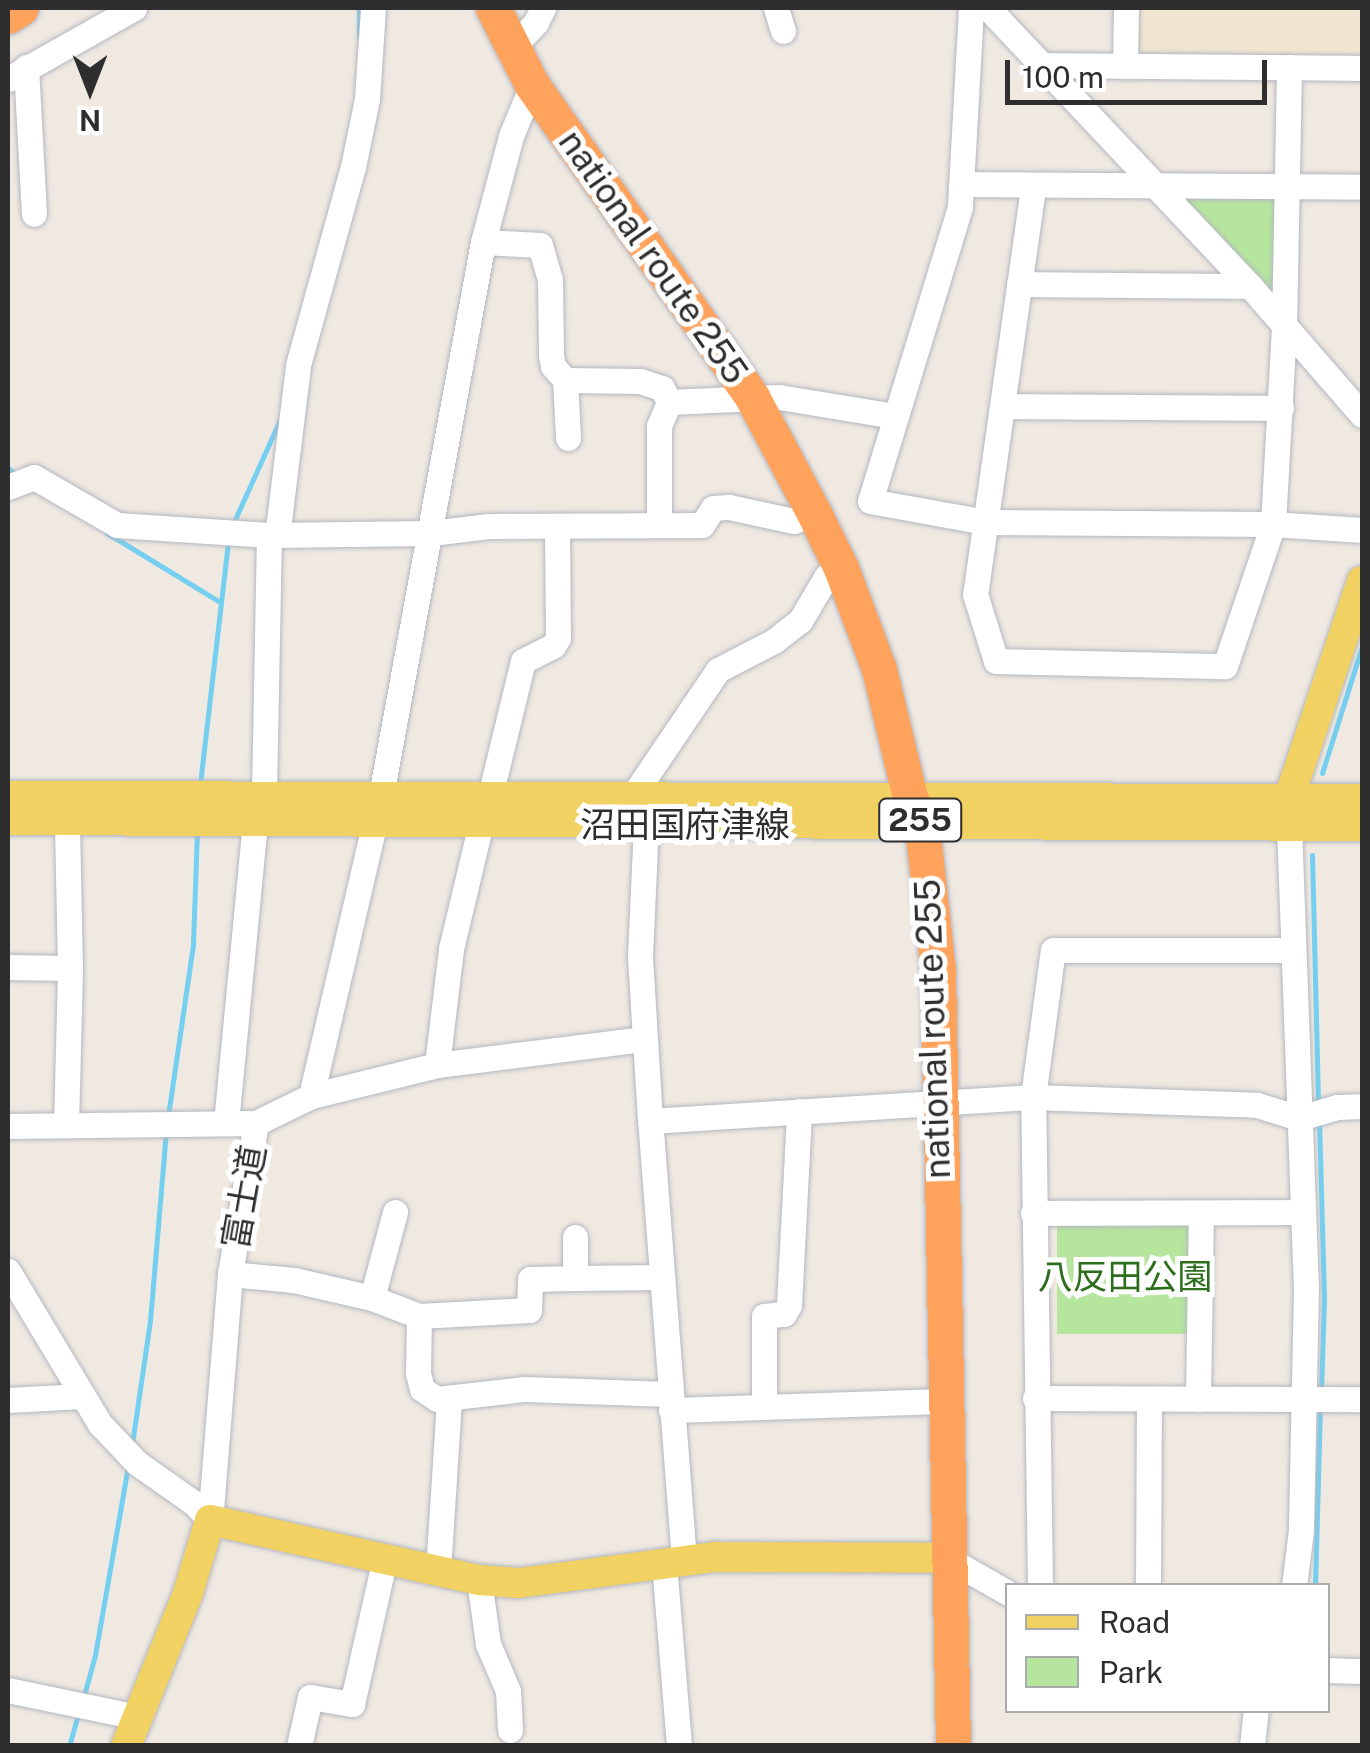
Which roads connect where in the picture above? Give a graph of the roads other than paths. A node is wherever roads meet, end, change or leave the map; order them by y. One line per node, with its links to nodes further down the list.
1 (22, 8): 9 (highway)
2 (134, 8): 15 (street)
3 (373, 8): 43 (street)
4 (493, 8): 10 (highway, national route 255 / 255)
5 (542, 8): 10 (street)
6 (971, 8): 17 (street)
7 (988, 8): 11 (street)
8 (1126, 8): 12 (street)
9 (8, 16)
10 (513, 47): 16 (highway, national route 255 / 255)
11 (1044, 65): 12 (street); 18 (street)
12 (1125, 66): 13 (street)
13 (1289, 67): 14 (street); 19 (street)
14 (1362, 68)
15 (17, 73): 22 (street)
16 (532, 85): 23 (street); 28 (highway, national route 255 / 255)
17 (964, 184): 21 (street); 33 (street)
18 (1152, 186): 19 (street); 21 (street); 25 (street)
19 (1288, 186): 20 (street); 26 (street)
20 (1362, 187)
21 (1033, 188): 24 (street)
22 (34, 214)
23 (483, 242): 27 (street); 42 (street)
24 (1019, 284): 25 (street); 30 (street)
25 (1250, 286): 26 (street)
26 (1284, 329): 31 (street); 32 (street)
27 (565, 380): 29 (street); 34 (street)
28 (752, 397): 29 (street); 33 (street); 36 (highway, national route 255 / 255)
29 (669, 402): 37 (street)
30 (1002, 406): 31 (street); 38 (street)
31 (1281, 408): 39 (street)
32 (1362, 415)
33 (894, 416): 38 (street)
34 (568, 438)
35 (16, 481): 43 (street)
36 (814, 513): 37 (street); 44 (highway, national route 255 / 255)
37 (659, 522): 40 (street)
38 (985, 522): 39 (street); 39 (street)
39 (1273, 524): 41 (street)
40 (557, 526): 42 (street); 52 (street)
41 (1362, 530)
42 (432, 533): 43 (street); 51 (street)
43 (269, 535): 50 (street)
44 (842, 568): 47 (street); 53 (highway, national route 255 / 255)
45 (1362, 581): 54 (main road)
46 (8, 796): 49 (main road, 沼田国府津線)
47 (632, 796): 52 (main road, 沼田国府津線); 53 (main road, 沼田国府津線)
48 (1362, 798): 54 (main road, 沼田国府津線)
49 (198, 809): 50 (main road, 沼田国府津線); 55 (main road, 沼田国府津線)
50 (259, 809): 51 (main road, 沼田国府津線); 71 (street)
51 (377, 809): 52 (main road, 沼田国府津線); 64 (street)
52 (486, 810): 57 (main road, 沼田国府津線); 63 (street)
53 (916, 811): 54 (main road, 沼田国府津線); 57 (main road, 沼田国府津線); 66 (highway, national route 255 / 255)
54 (1288, 812): 58 (main road, 沼田国府津線); 59 (street)
55 (67, 819): 56 (main road, 沼田国府津線); 61 (street)
56 (8, 820)
57 (646, 824): 62 (street)
58 (1362, 826)
59 (1292, 950): 65 (street); 69 (street)
60 (8, 967): 61 (street)
61 (70, 968): 73 (street)
62 (642, 1038): 63 (street); 70 (street)
63 (437, 1064): 64 (street)
64 (310, 1096): 72 (street)
65 (1034, 1097): 66 (street); 69 (street); 78 (street)
66 (937, 1102): 68 (street); 95 (highway, national route 255 / 255)
67 (1350, 1107): 69 (street)
68 (799, 1111): 70 (street); 96 (street)
69 (1305, 1116): 77 (street)
70 (650, 1121): 82 (street)
71 (226, 1123): 72 (street, 富士道); 73 (street, 富士道)
72 (256, 1123): 81 (street, 富士道)
73 (66, 1125): 74 (street, 富士道)
74 (8, 1126)
75 (395, 1212): 84 (street)
76 (1202, 1212): 77 (street); 78 (street); 88 (street)
77 (1302, 1212): 89 (street)
78 (1033, 1213): 87 (street)
79 (575, 1237): 83 (street)
80 (8, 1271): 86 (street)
81 (230, 1274): 84 (street); 97 (street, 富士道)
82 (660, 1276): 83 (street); 94 (street)
83 (576, 1278): 85 (street)
84 (372, 1298): 85 (street)
85 (419, 1316): 92 (street)
86 (82, 1396): 91 (street); 97 (street)
87 (1035, 1398): 93 (street); 103 (street)
88 (1198, 1399): 89 (street); 93 (street)
89 (1314, 1399): 90 (street); 105 (street)
90 (1362, 1399)
91 (8, 1400)
92 (449, 1400): 94 (street); 101 (street)
93 (1149, 1400): 104 (street)
94 (670, 1402): 96 (street); 100 (street)
95 (944, 1402): 96 (street); 99 (highway, national route 255 / 255)
96 (764, 1407)
97 (210, 1520): 98 (main road); 111 (main road)
98 (385, 1558): 101 (main road); 114 (street)
99 (947, 1558): 100 (main road); 106 (street); 116 (highway, national route 255 / 255)
100 (674, 1561): 102 (main road); 115 (street)
101 (438, 1571): 102 (main road)
102 (479, 1580): 112 (street)
103 (1040, 1583)
104 (1148, 1583)
105 (1294, 1583)
106 (1005, 1592)
107 (1330, 1670): 108 (street)
108 (1362, 1671)
109 (8, 1690): 111 (street)
110 (1256, 1713): 117 (street)
111 (138, 1717): 113 (main road)
112 (510, 1730)
113 (126, 1746)
114 (300, 1746)
115 (678, 1746)
116 (954, 1746)
117 (1252, 1746)

